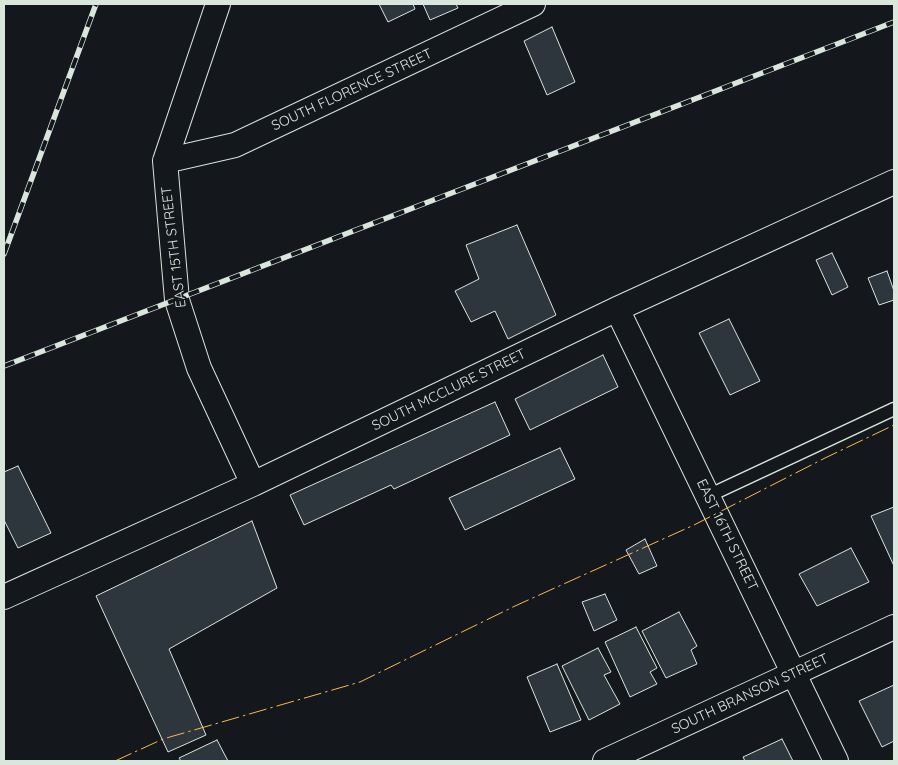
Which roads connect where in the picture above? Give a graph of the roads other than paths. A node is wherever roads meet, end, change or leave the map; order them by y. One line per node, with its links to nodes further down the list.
1 (218, 4): 3 (street, EAST 15TH STREET)
2 (533, 4): 3 (street, SOUTH FLORENCE STREET)
3 (165, 161): 7 (street, EAST 15TH STREET)
4 (894, 182): 5 (street, SOUTH MCCLURE STREET)
5 (617, 309): 7 (street, SOUTH MCCLURE STREET); 8 (street, EAST 16TH STREET)
6 (894, 409): 8 (lane)
7 (253, 484): 9 (street, SOUTH MCCLURE STREET)
8 (708, 496): 11 (street, EAST 16TH STREET)
9 (4, 597)
10 (894, 627): 11 (street, SOUTH BRANSON STREET)
11 (794, 674): 12 (street, SOUTH BRANSON STREET); 13 (street, EAST 16TH STREET)
12 (605, 761)
13 (836, 761)

